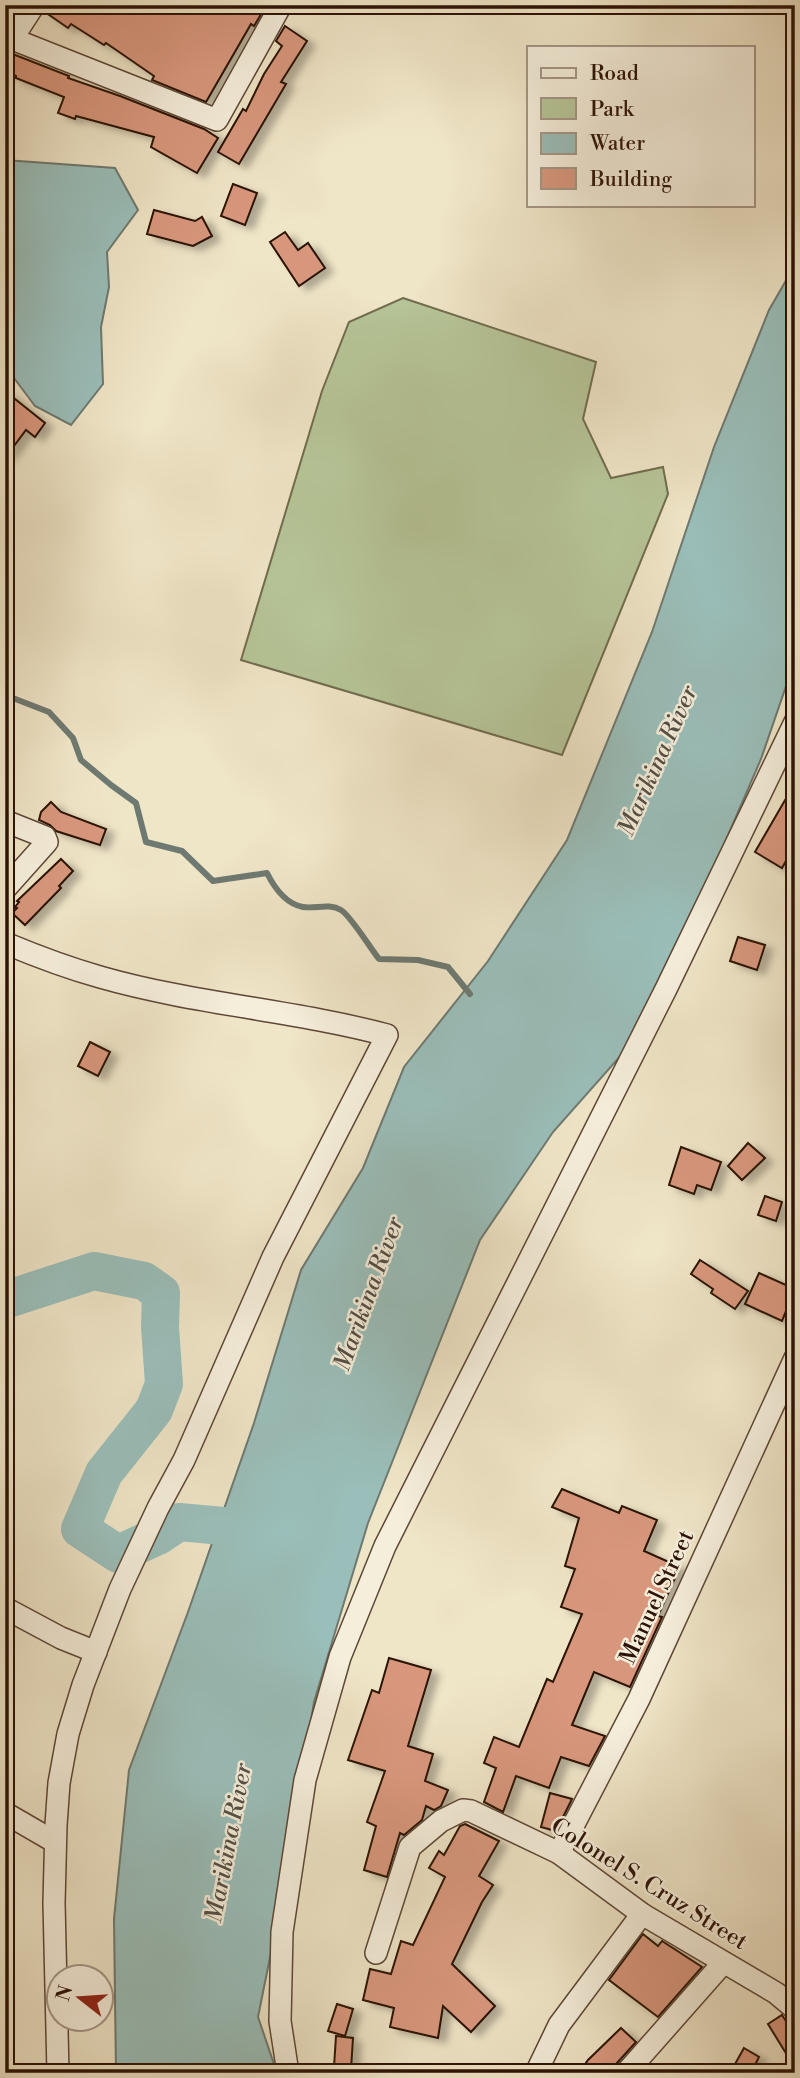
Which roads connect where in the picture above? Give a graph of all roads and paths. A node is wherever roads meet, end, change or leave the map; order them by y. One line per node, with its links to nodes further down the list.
1 (34, 5): 3 (street)
2 (281, 5): 3 (street)
3 (9, 37)
4 (795, 722): 19 (street)
5 (5, 821): 6 (street)
6 (5, 889)
7 (5, 943): 10 (street)
8 (795, 1359): 13 (street, Manuel Street)
9 (5, 1608): 10 (street)
10 (96, 1652): 12 (street)
11 (5, 1813): 12 (street)
12 (55, 1842): 18 (street)
13 (559, 1853): 14 (street, Colonel S. Cruz Street); 15 (street, Colonel S. Cruz Street)
14 (642, 1914): 16 (street, Colonel S. Cruz Street); 20 (street)
15 (376, 1953)
16 (723, 1963): 17 (street, Colonel S. Cruz Street); 21 (street)
17 (795, 2010)
18 (58, 2073)
19 (288, 2073)
20 (536, 2073)
21 (626, 2073)

